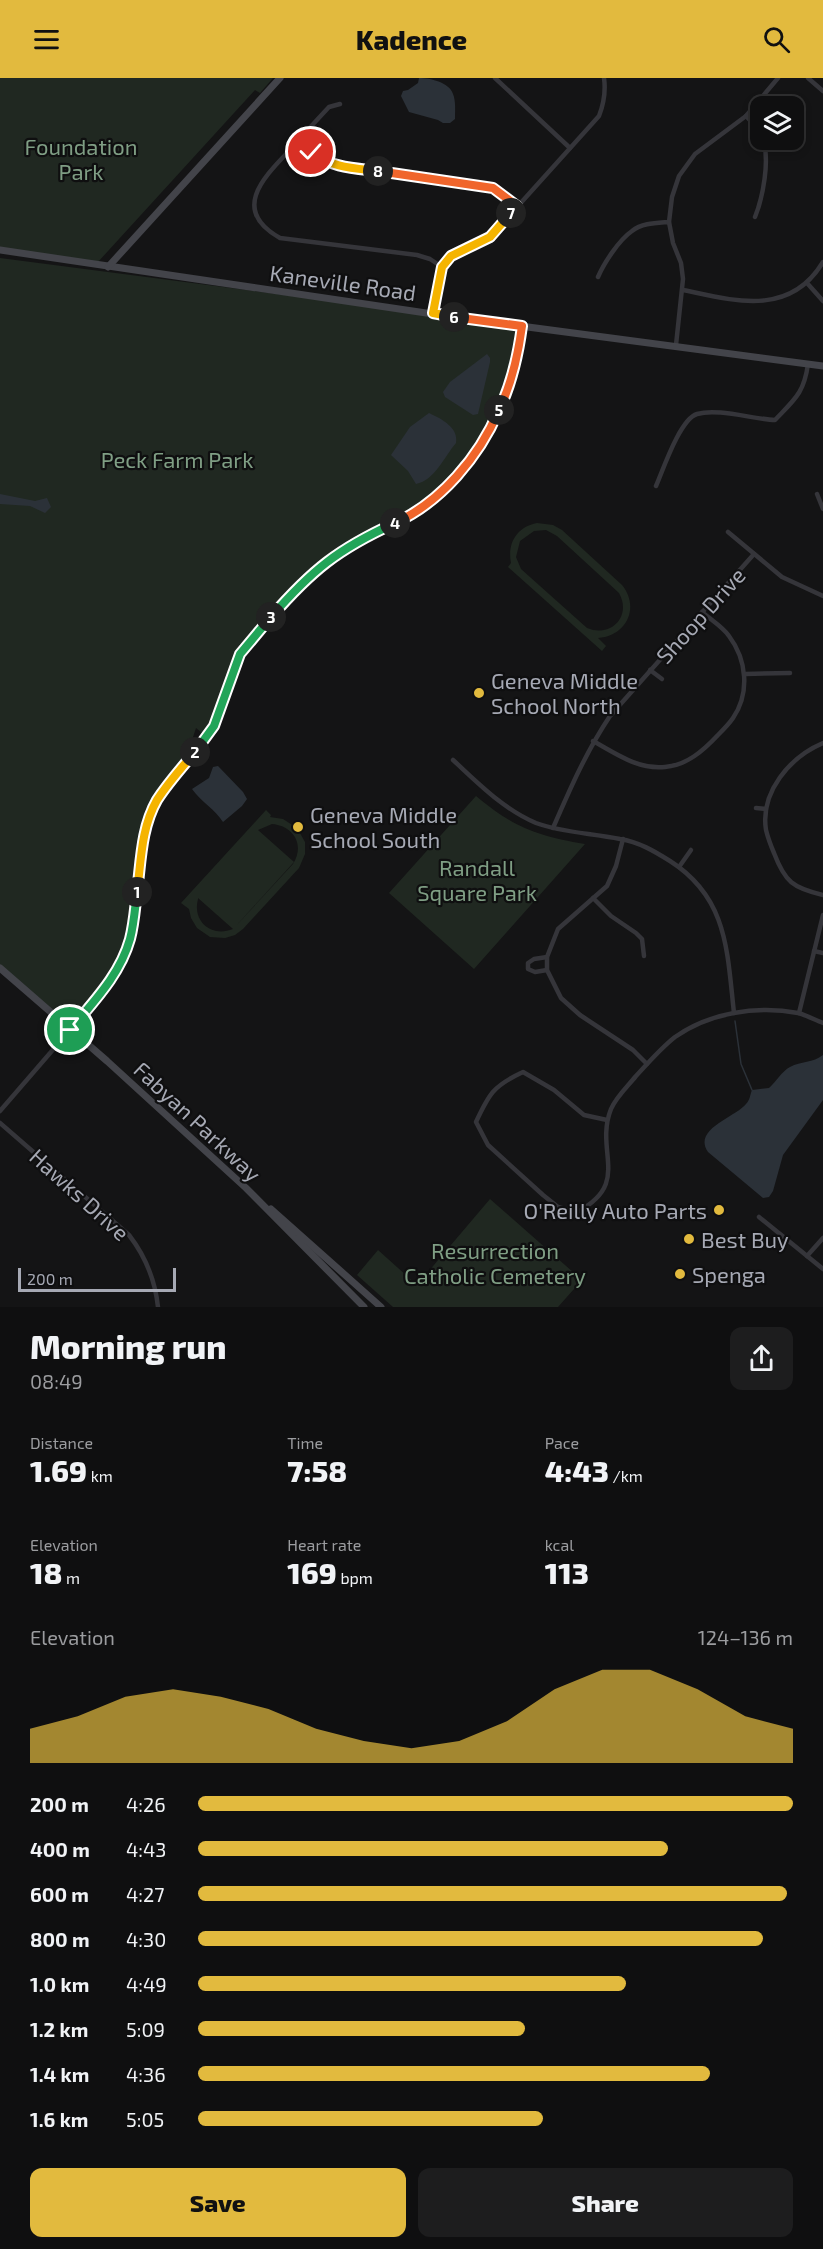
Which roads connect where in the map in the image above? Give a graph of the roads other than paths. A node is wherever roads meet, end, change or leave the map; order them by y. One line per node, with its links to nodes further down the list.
1 (280, 78): 18 (main road)
2 (495, 78): 11 (street)
3 (604, 78): 11 (street)
4 (778, 78): 8 (street)
5 (808, 78): 6 (street)
6 (823, 91)
7 (340, 104): 10 (street)
8 (746, 116): 9 (street); 15 (street)
9 (750, 120)
10 (298, 140): 13 (street); 19 (street)
11 (570, 148): 13 (street)
12 (766, 150): 14 (street)
13 (517, 206): 19 (street)
14 (755, 217)
15 (669, 222): 20 (street); 22 (street)
16 (0, 250): 18 (main road, Kaneville Road)
17 (823, 262): 21 (street)
18 (108, 267): 24 (main road, Kaneville Road)
19 (442, 267): 24 (street)
20 (598, 277)
21 (807, 284): 22 (street); 23 (street)
22 (683, 290): 26 (street)
23 (823, 302)
24 (433, 313): 25 (main road, Kaneville Road)
25 (522, 326): 26 (main road, Kaneville Road); 61 (street)
26 (676, 345): 27 (main road, Kaneville Road)
27 (808, 364): 28 (main road, Kaneville Road); 29 (street)
28 (823, 366)
29 (656, 486)
30 (817, 494): 31 (street)
31 (823, 509)
32 (728, 532): 33 (street)
33 (754, 554): 34 (street); 35 (street, Shoop Drive)
34 (823, 596)
35 (702, 612): 36 (street, Shoop Drive); 38 (street)
36 (650, 670): 39 (street); 40 (street, Shoop Drive)
37 (790, 673): 38 (street)
38 (745, 674): 40 (street)
39 (662, 679)
40 (593, 741): 45 (street, Shoop Drive)
41 (823, 743): 44 (street)
42 (453, 760): 45 (street)
43 (756, 808): 44 (street)
44 (766, 809): 49 (street)
45 (553, 828): 46 (street)
46 (622, 839): 48 (street); 50 (street)
47 (691, 850): 48 (street)
48 (679, 867): 58 (street)
49 (823, 895)
50 (593, 898): 54 (street); 55 (street)
51 (823, 915): 52 (street)
52 (814, 951): 53 (street); 59 (street)
53 (823, 953)
54 (644, 956)
55 (547, 957): 57 (street); 57 (street)
56 (0, 968): 61 (main road, Fabyan Parkway)
57 (547, 970): 62 (street)
58 (734, 1013): 59 (street); 62 (street)
59 (799, 1013): 60 (street)
60 (823, 1023)
61 (70, 1030): 63 (street); 66 (main road, Fabyan Parkway)
62 (647, 1064): 64 (street)
63 (0, 1111)
64 (607, 1120): 64 (street)
65 (0, 1123): 71 (street, Hawks Drive)
66 (246, 1188): 72 (main road, Fabyan Parkway); 73 (main road)
67 (759, 1217): 69 (street)
68 (823, 1238): 69 (street)
69 (807, 1256): 70 (street)
70 (823, 1269)
71 (158, 1307)
72 (364, 1307)
73 (381, 1307)

